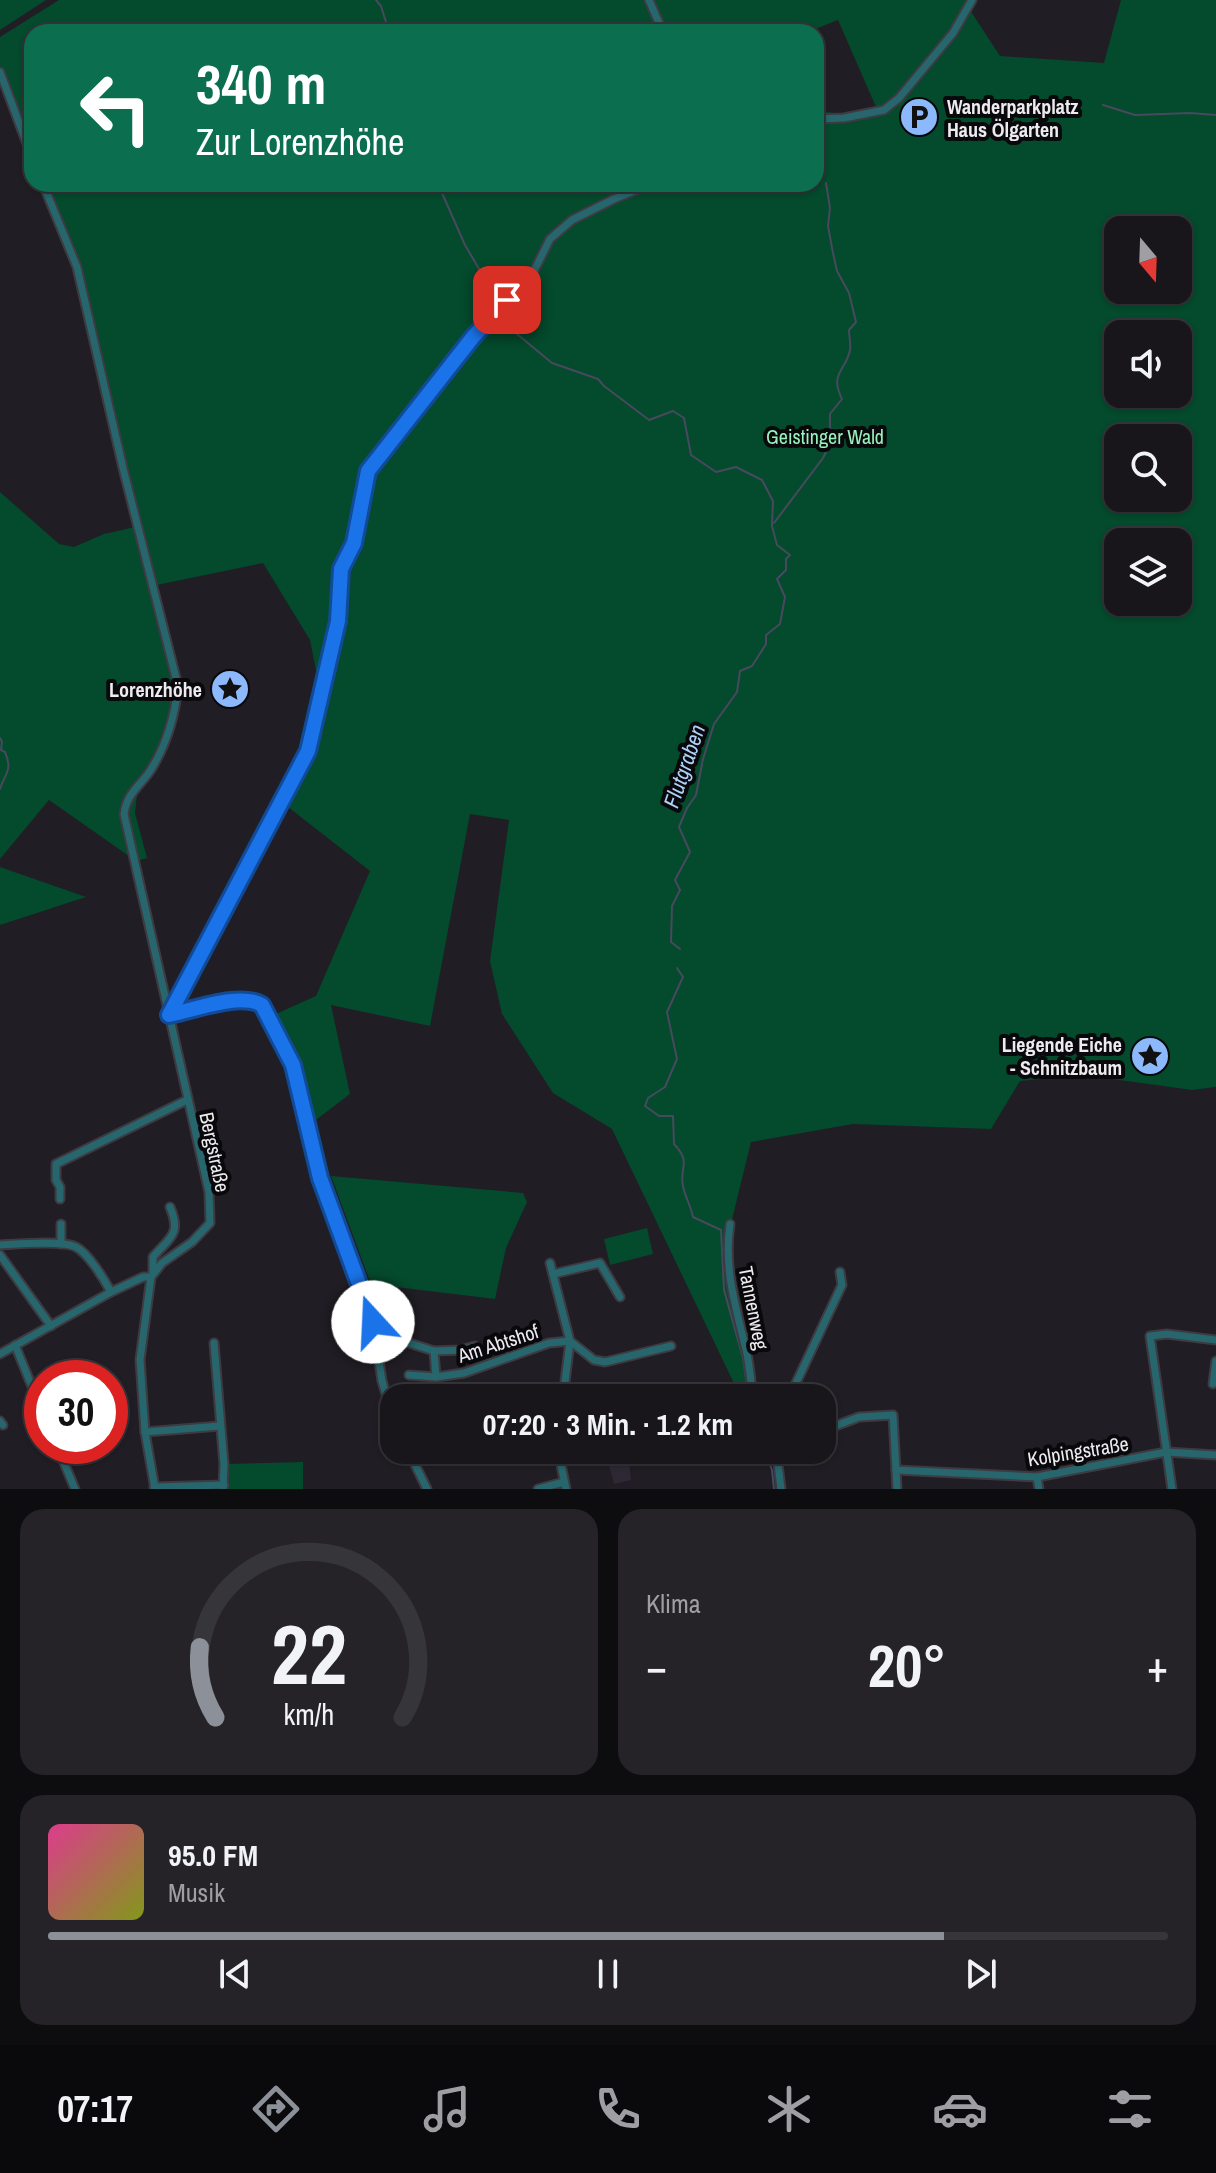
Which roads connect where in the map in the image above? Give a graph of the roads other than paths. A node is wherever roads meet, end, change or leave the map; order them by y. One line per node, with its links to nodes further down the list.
1 (649, 0): 3 (street)
2 (972, 0): 5 (street)
3 (660, 24)
4 (0, 72): 6 (street)
5 (824, 119)
6 (24, 136)
7 (46, 192): 9 (street, Bergstraße)
8 (631, 192): 9 (street)
9 (169, 1015): 10 (street, Bergstraße); 38 (street)
10 (187, 1100): 11 (street); 20 (street, Bergstraße)
11 (60, 1199)
12 (170, 1207): 20 (street)
13 (61, 1224): 15 (street)
14 (730, 1224): 40 (street, Tannenweg)
15 (61, 1244): 16 (street); 22 (street)
16 (0, 1245)
17 (0, 1255): 24 (street)
18 (550, 1263): 21 (street, Am Abtshof)
19 (840, 1272): 41 (street)
20 (152, 1274): 22 (street); 45 (street)
21 (553, 1274): 23 (street); 27 (street, Am Abtshof)
22 (111, 1292): 24 (street)
23 (620, 1297)
24 (51, 1326): 29 (street)
25 (400, 1340): 32 (street, Am Abtshof)
26 (1216, 1340): 46 (street)
27 (570, 1341): 31 (street, Am Abtshof); 37 (street, Am Abtshof); 39 (street, Am Abtshof)
28 (214, 1343): 43 (street)
29 (15, 1345): 33 (street); 35 (street)
30 (475, 1346): 32 (street, Am Abtshof)
31 (671, 1346)
32 (434, 1351): 37 (street, Am Abtshof)
33 (0, 1354)
34 (1216, 1361): 42 (street)
35 (24, 1367)
36 (409, 1375): 37 (street, Am Abtshof)
37 (436, 1377)
38 (383, 1384)
39 (565, 1384)
40 (751, 1384)
41 (796, 1384)
42 (1213, 1384)
43 (220, 1426): 45 (street); 55 (street)
44 (836, 1426): 52 (street)
45 (145, 1432): 56 (street)
46 (1166, 1452): 47 (street, Kolpingstraße); 53 (street, Kolpingstraße); 63 (street)
47 (1216, 1455)
48 (65, 1464): 57 (street)
49 (415, 1464): 58 (street)
50 (561, 1464): 54 (street)
51 (778, 1464): 60 (street)
52 (896, 1470): 53 (street, Kolpingstraße); 61 (street)
53 (1037, 1477): 62 (street)
54 (565, 1485): 59 (street)
55 (223, 1487): 56 (street)
56 (154, 1488)
57 (75, 1489)
58 (427, 1489)
59 (538, 1489)
60 (781, 1489)
61 (897, 1489)
62 (1039, 1489)
63 (1172, 1489)

